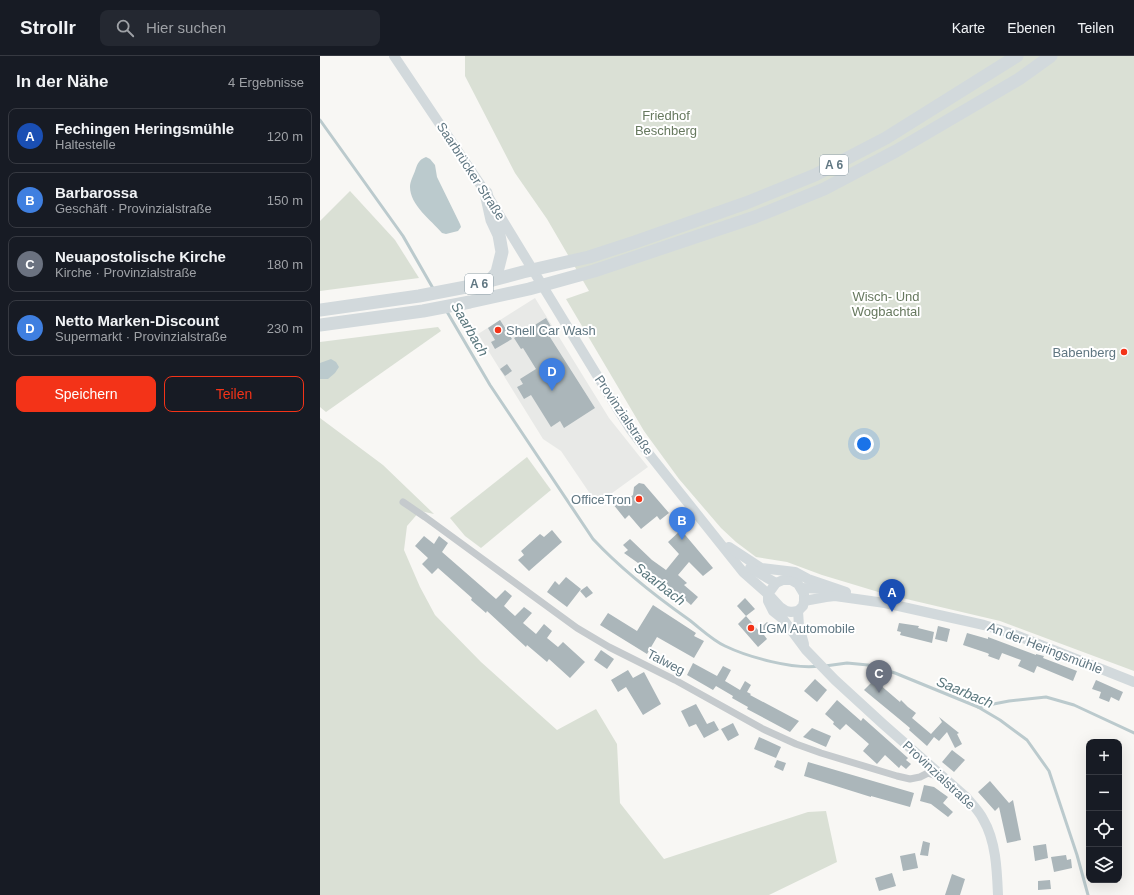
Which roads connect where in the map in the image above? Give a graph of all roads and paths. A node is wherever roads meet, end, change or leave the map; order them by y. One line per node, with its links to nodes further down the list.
1 (394, 56): 4 (main road, Saarbrücker Straße)
2 (1017, 56): 8 (highway, A 6)
3 (1051, 56): 11 (highway, A 6)
4 (486, 193): 5 (main road, Saarbrücker Straße); 6 (highway)
5 (539, 280): 6 (highway, A 6); 6 (highway); 13 (main road, Provinzialstraße)
6 (489, 289): 7 (highway, A 6)
7 (468, 295): 9 (highway, A 6); 10 (highway)
8 (320, 310)
9 (320, 314)
10 (320, 321)
11 (320, 325)
12 (403, 502): 24 (street, Talweg)
13 (713, 534): 14 (main road, Provinzialstraße); 18 (main road, Provinzialstraße)
14 (729, 547): 15 (main road, Provinzialstraße); 17 (main road, An der Heringsmühle)
15 (776, 583): 16 (main road); 18 (main road)
16 (801, 588): 17 (main road, An der Heringsmühle); 19 (main road)
17 (846, 592): 20 (main road, An der Heringsmühle)
18 (768, 594): 21 (main road); 22 (main road, Provinzialstraße)
19 (804, 601): 20 (main road, An der Heringsmühle); 21 (main road)
20 (884, 603): 23 (main road, An der Heringsmühle)
21 (798, 611): 22 (main road)
22 (808, 651): 24 (main road, Provinzialstraße)
23 (1134, 682)
24 (946, 779): 25 (main road, Provinzialstraße)
25 (998, 895)

